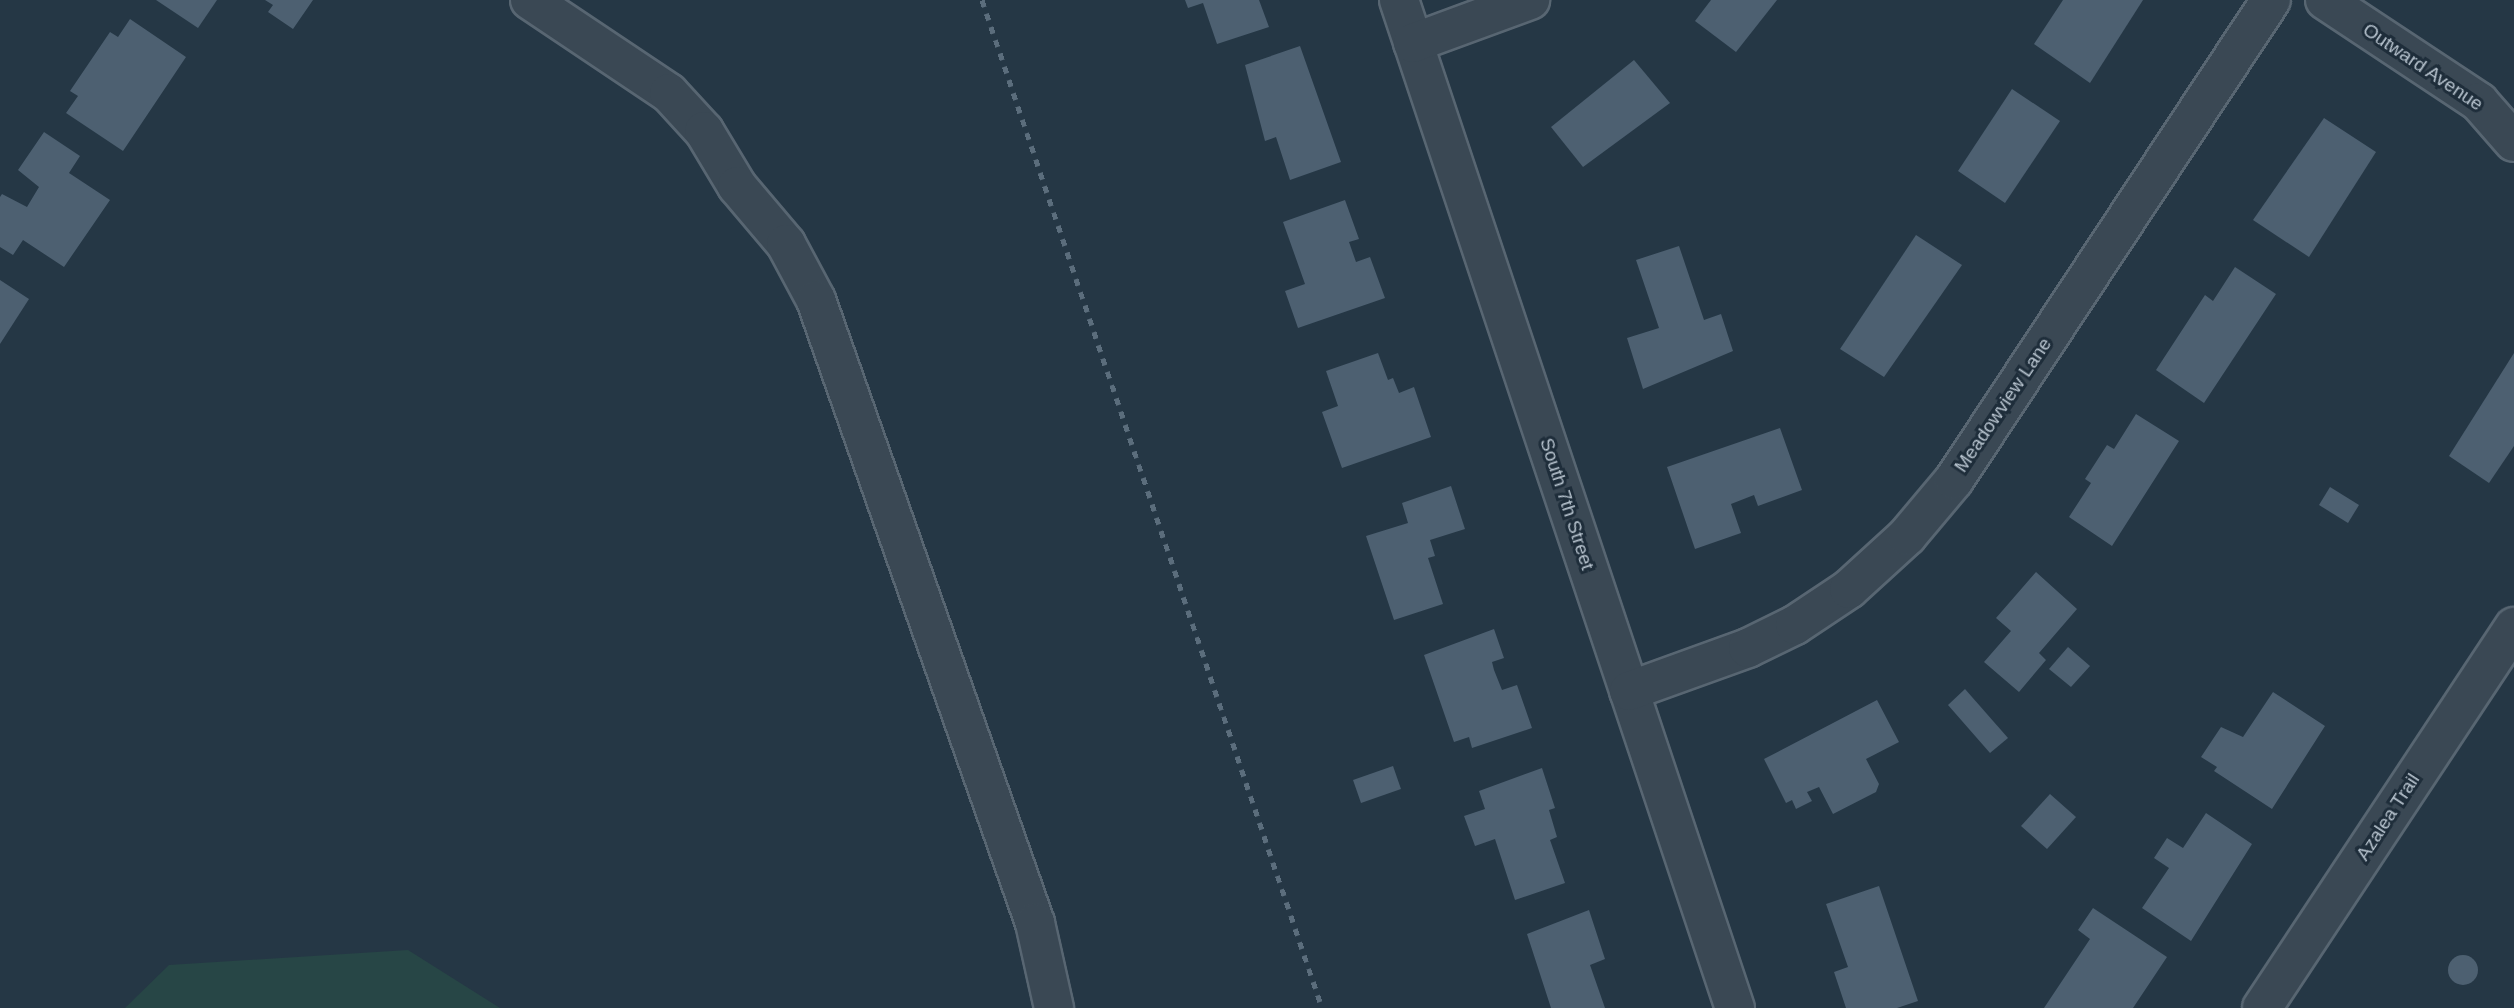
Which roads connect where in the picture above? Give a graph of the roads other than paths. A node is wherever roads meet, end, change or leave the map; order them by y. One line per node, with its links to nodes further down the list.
1 (530, 0): 10 (street)
2 (1399, 0): 6 (street, South 7th Street)
3 (1530, 0): 6 (street)
4 (2271, 0): 9 (street, Meadowview Lane)
5 (2325, 0): 7 (street, Outward Avenue)
6 (1413, 43): 9 (street, South 7th Street)
7 (2514, 142)
8 (2514, 626): 12 (street, Azalea Trail)
9 (1629, 691): 11 (street, South 7th Street)
10 (1054, 1008)
11 (1735, 1008)
12 (2262, 1008)

